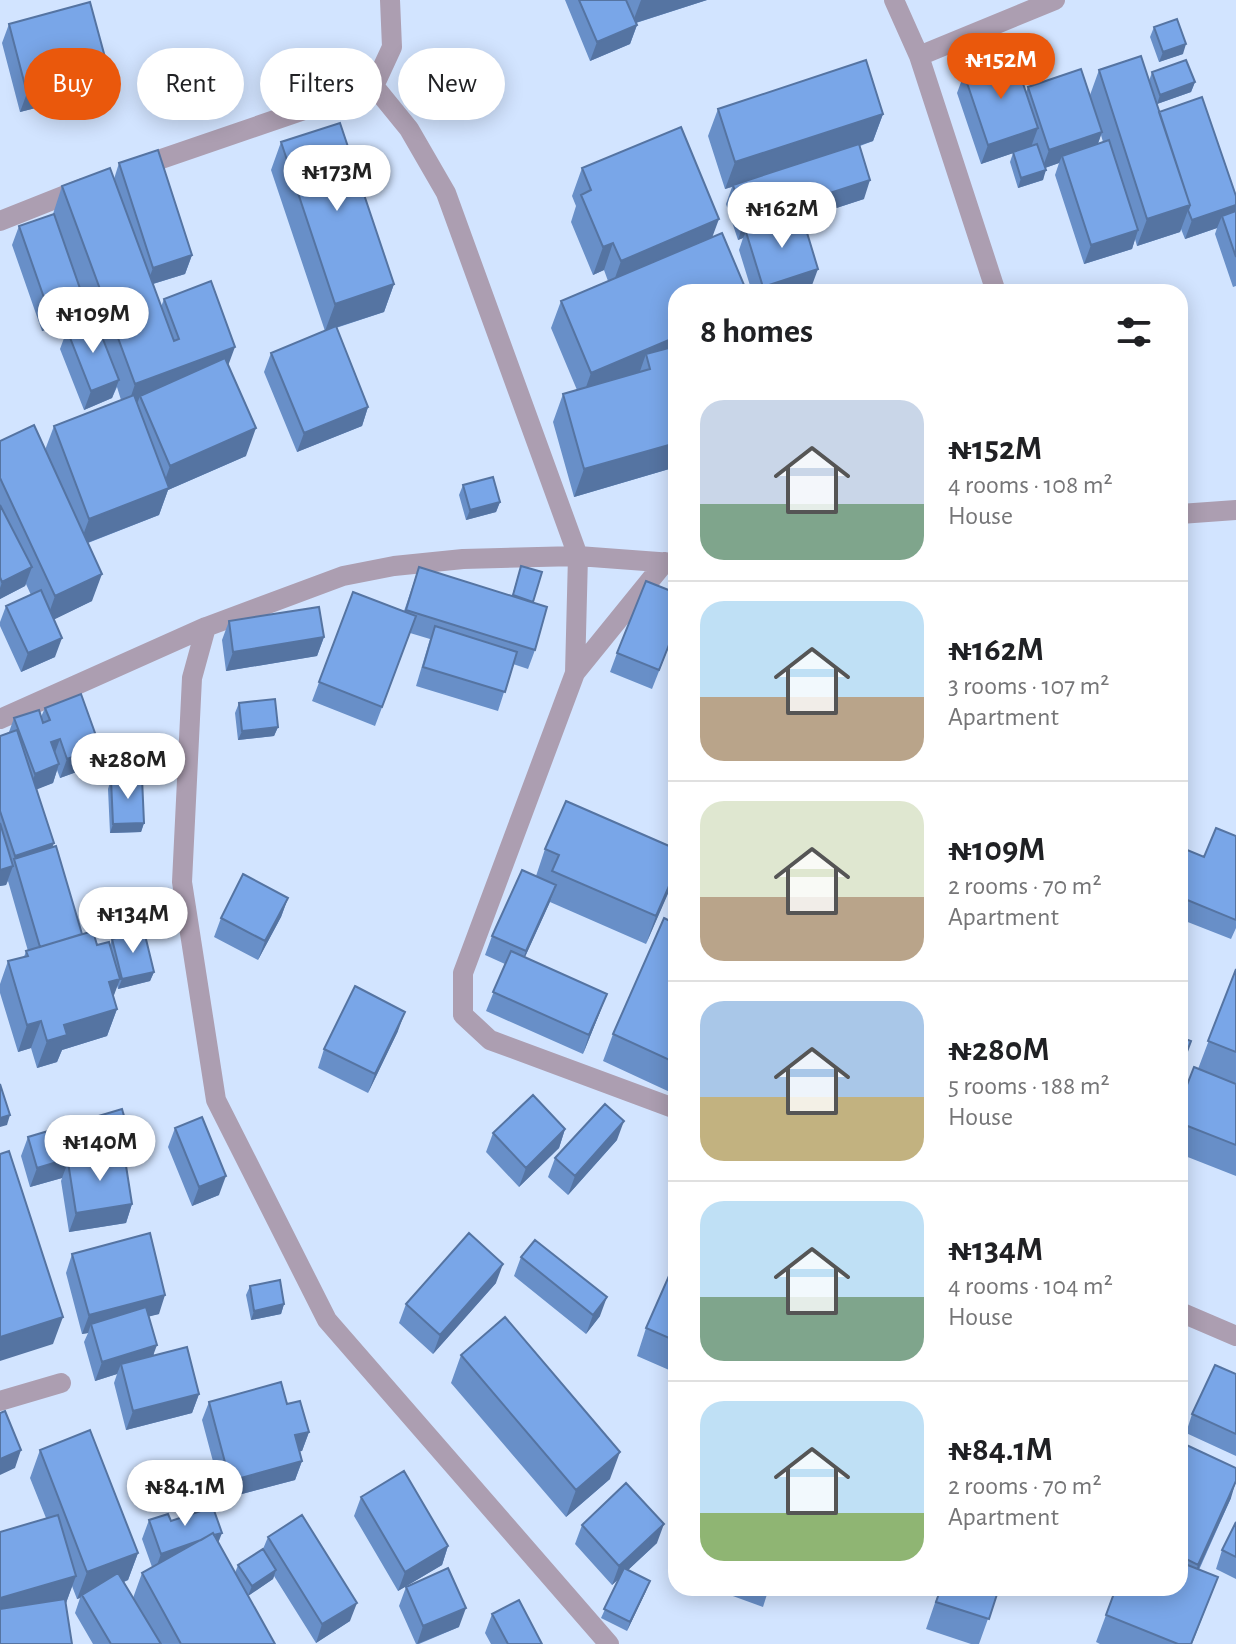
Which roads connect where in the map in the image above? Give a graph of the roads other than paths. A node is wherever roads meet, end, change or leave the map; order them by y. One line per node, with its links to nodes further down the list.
1 (390, 0): 5 (street)
2 (894, 0): 4 (street)
3 (1055, 0): 4 (street)
4 (919, 56): 9 (street)
5 (382, 69)
6 (382, 96): 12 (street)
7 (276, 120): 8 (street)
8 (0, 221)
9 (993, 284)
10 (1236, 510): 11 (street)
11 (1188, 513)
12 (578, 556): 13 (street); 15 (street); 16 (street)
13 (668, 563)
14 (668, 565): 16 (street)
15 (206, 627): 17 (street); 23 (street)
16 (575, 673): 18 (street)
17 (0, 719)
18 (668, 1106)
19 (1188, 1315): 20 (street)
20 (1236, 1336)
21 (61, 1383): 22 (street)
22 (0, 1401)
23 (609, 1644)

